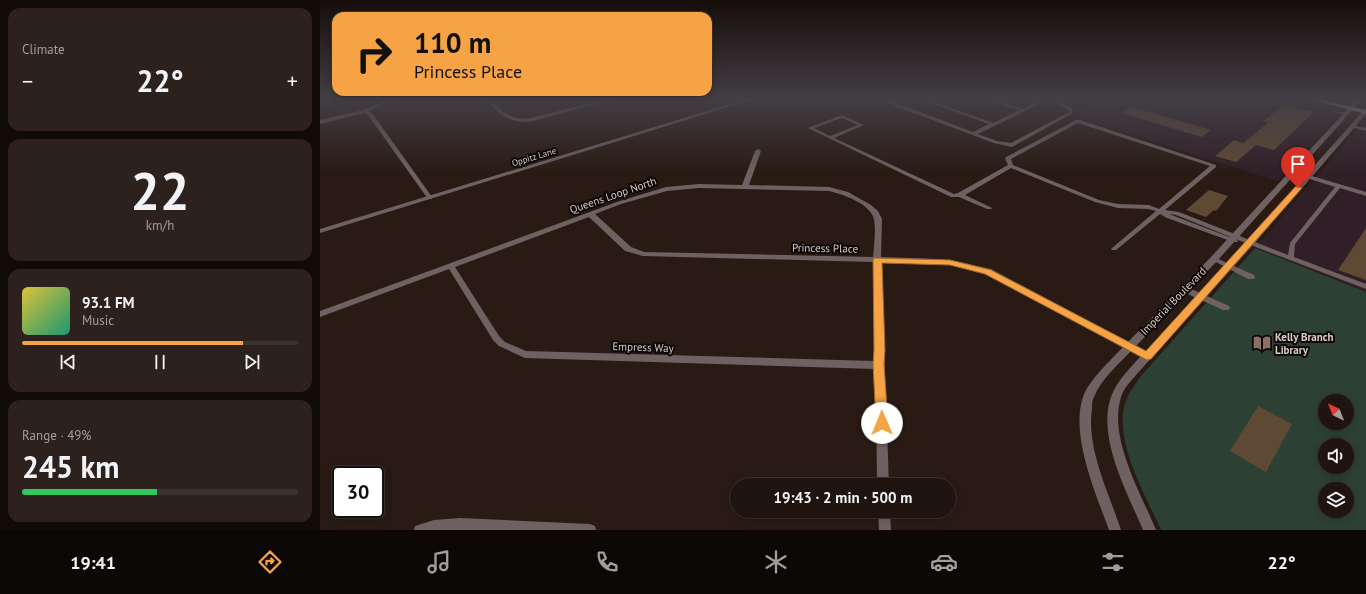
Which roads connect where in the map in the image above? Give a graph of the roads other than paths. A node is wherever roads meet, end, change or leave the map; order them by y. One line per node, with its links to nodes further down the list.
1 (377, 124): 24 (street)
2 (672, 124): 24 (street, Oppitz Lane)
3 (821, 124): 15 (lane)
4 (859, 124): 15 (lane)
5 (946, 124): 14 (lane)
6 (993, 124): 14 (lane)
7 (1051, 124): 14 (lane)
8 (1073, 124): 17 (lane)
9 (1086, 124): 26 (lane)
10 (1337, 124): 18 (street, Imperial Boulevard)
11 (1355, 124): 12 (street, Imperial Boulevard)
12 (1353, 126): 13 (lane); 19 (street, Imperial Boulevard)
13 (1366, 130)
14 (973, 134)
15 (832, 138): 23 (lane)
16 (758, 151): 21 (street)
17 (1011, 166): 23 (lane); 26 (lane)
18 (1293, 172): 19 (lane); 29 (street, Imperial Boulevard)
19 (1308, 177): 20 (lane); 30 (street, Imperial Boulevard)
20 (1339, 186): 22 (lane); 32 (lane)
21 (745, 187): 27 (street, Queens Loop North); 34 (street, Queens Loop North)
22 (1366, 194)
23 (960, 195): 25 (lane)
24 (430, 198): 28 (street, Oppitz Lane)
25 (989, 208)
26 (1160, 211): 29 (lane); 31 (lane)
27 (590, 214): 34 (street, Princess Place); 36 (street, Queens Loop North)
28 (320, 232)
29 (1233, 238): 30 (lane); 33 (street, Imperial Boulevard)
30 (1250, 243): 32 (lane); 35 (street, Imperial Boulevard)
31 (1114, 249)
32 (1291, 258): 38 (lane)
33 (1214, 259): 35 (lane); 39 (street, Imperial Boulevard)
34 (877, 260): 43 (street, Princess Place); 45 (street)
35 (1229, 265): 37 (lane); 40 (street, Imperial Boulevard)
36 (451, 266): 42 (street, Queens Loop North); 45 (street, Empress Way)
37 (1251, 277)
38 (1366, 287)
39 (1184, 289): 40 (lane); 43 (street, Imperial Boulevard)
40 (1201, 297): 41 (lane); 44 (street, Imperial Boulevard)
41 (1226, 308)
42 (320, 314)
43 (1129, 346): 44 (street, Princess Place); 51 (street, Imperial Boulevard)
44 (1147, 356): 52 (street, Imperial Boulevard)
45 (879, 364): 46 (street)
46 (883, 478)
47 (884, 518): 50 (street)
48 (420, 530): 49 (street)
49 (590, 530)
50 (885, 530)
51 (1115, 530)
52 (1150, 530)

